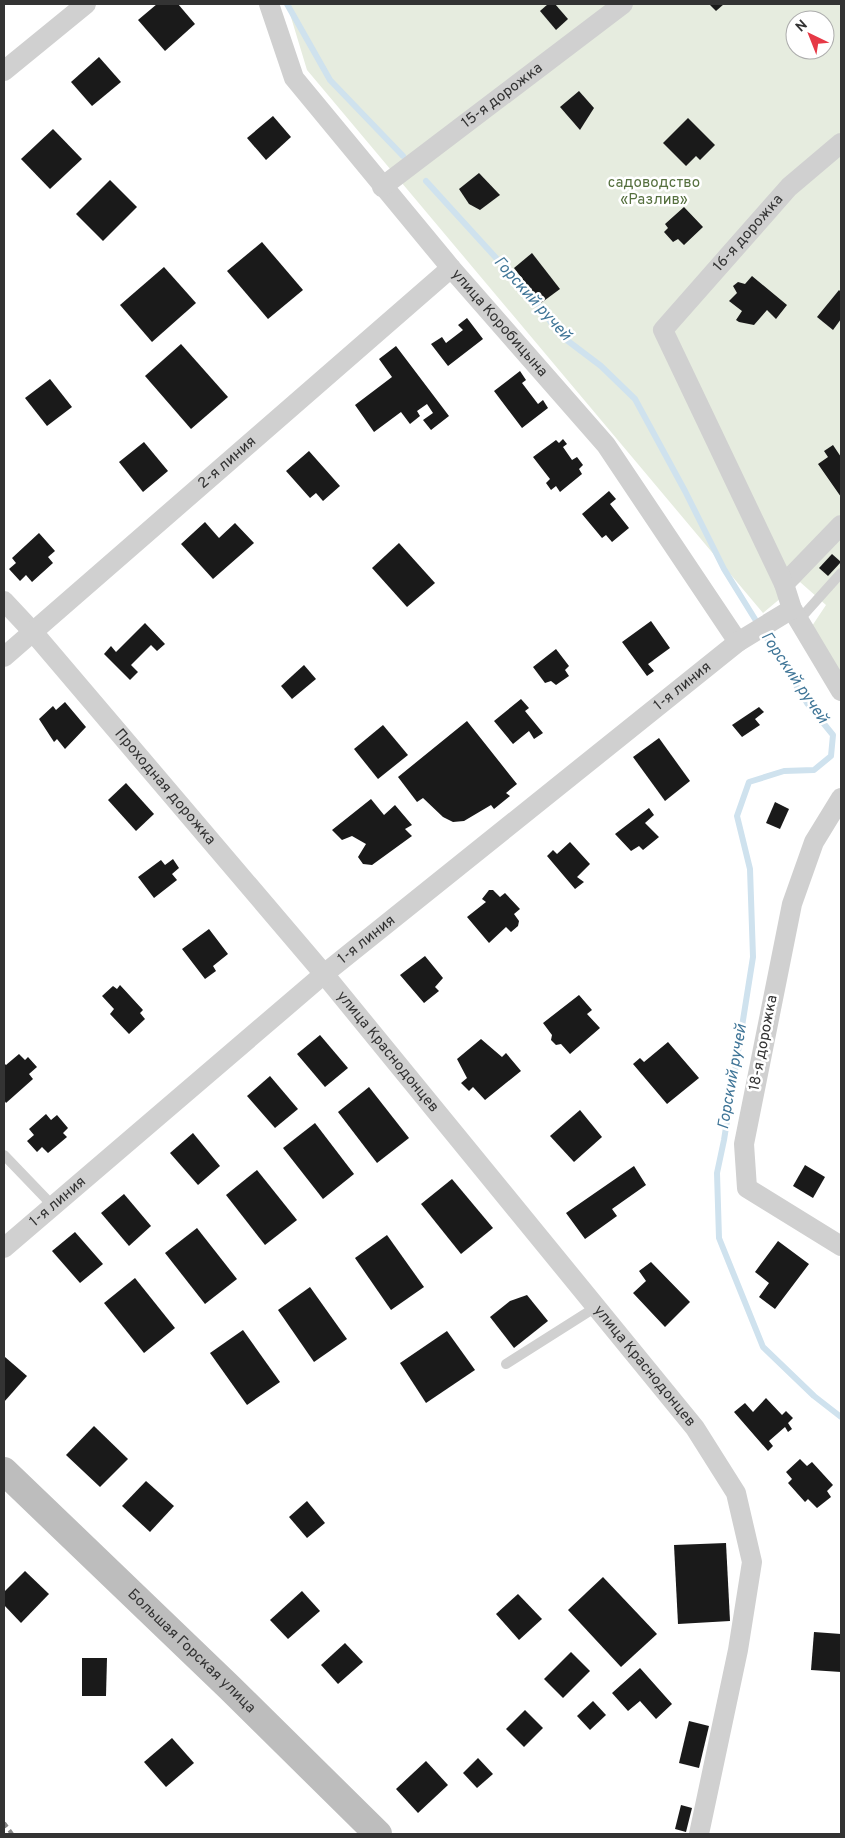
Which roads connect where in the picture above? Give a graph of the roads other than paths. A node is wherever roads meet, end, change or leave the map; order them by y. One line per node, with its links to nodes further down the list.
1 (86, 4): 4 (street)
2 (269, 4): 6 (street, улица Коробицына)
3 (623, 4): 6 (street, 15-я дорожка)
4 (4, 71)
5 (841, 143): 10 (street, 16-я дорожка)
6 (382, 187): 7 (street, улица Коробицына)
7 (450, 268): 13 (street, 2-я линия); 14 (street, улица Коробицына)
8 (841, 525): 10 (street)
9 (841, 573): 12 (lane)
10 (784, 584): 12 (street)
11 (4, 601): 13 (street, Проходная дорожка)
12 (796, 615): 14 (street, 1-я линия); 16 (street)
13 (34, 632): 15 (street, 2-я линия); 18 (street, Проходная дорожка)
14 (745, 637): 18 (street, 1-я линия)
15 (4, 657)
16 (841, 691)
17 (841, 798): 21 (street, 18-я дорожка)
18 (324, 974): 20 (street, 1-я линия); 23 (street, улица Краснодонцев)
19 (4, 1155): 20 (lane)
20 (52, 1206): 22 (street, 1-я линия)
21 (841, 1246)
22 (4, 1248)
23 (596, 1308): 24 (lane); 27 (street, улица Краснодонцев)
24 (506, 1364)
25 (4, 1470): 26 (street, Большая Горская улица)
26 (378, 1834)
27 (699, 1834)

